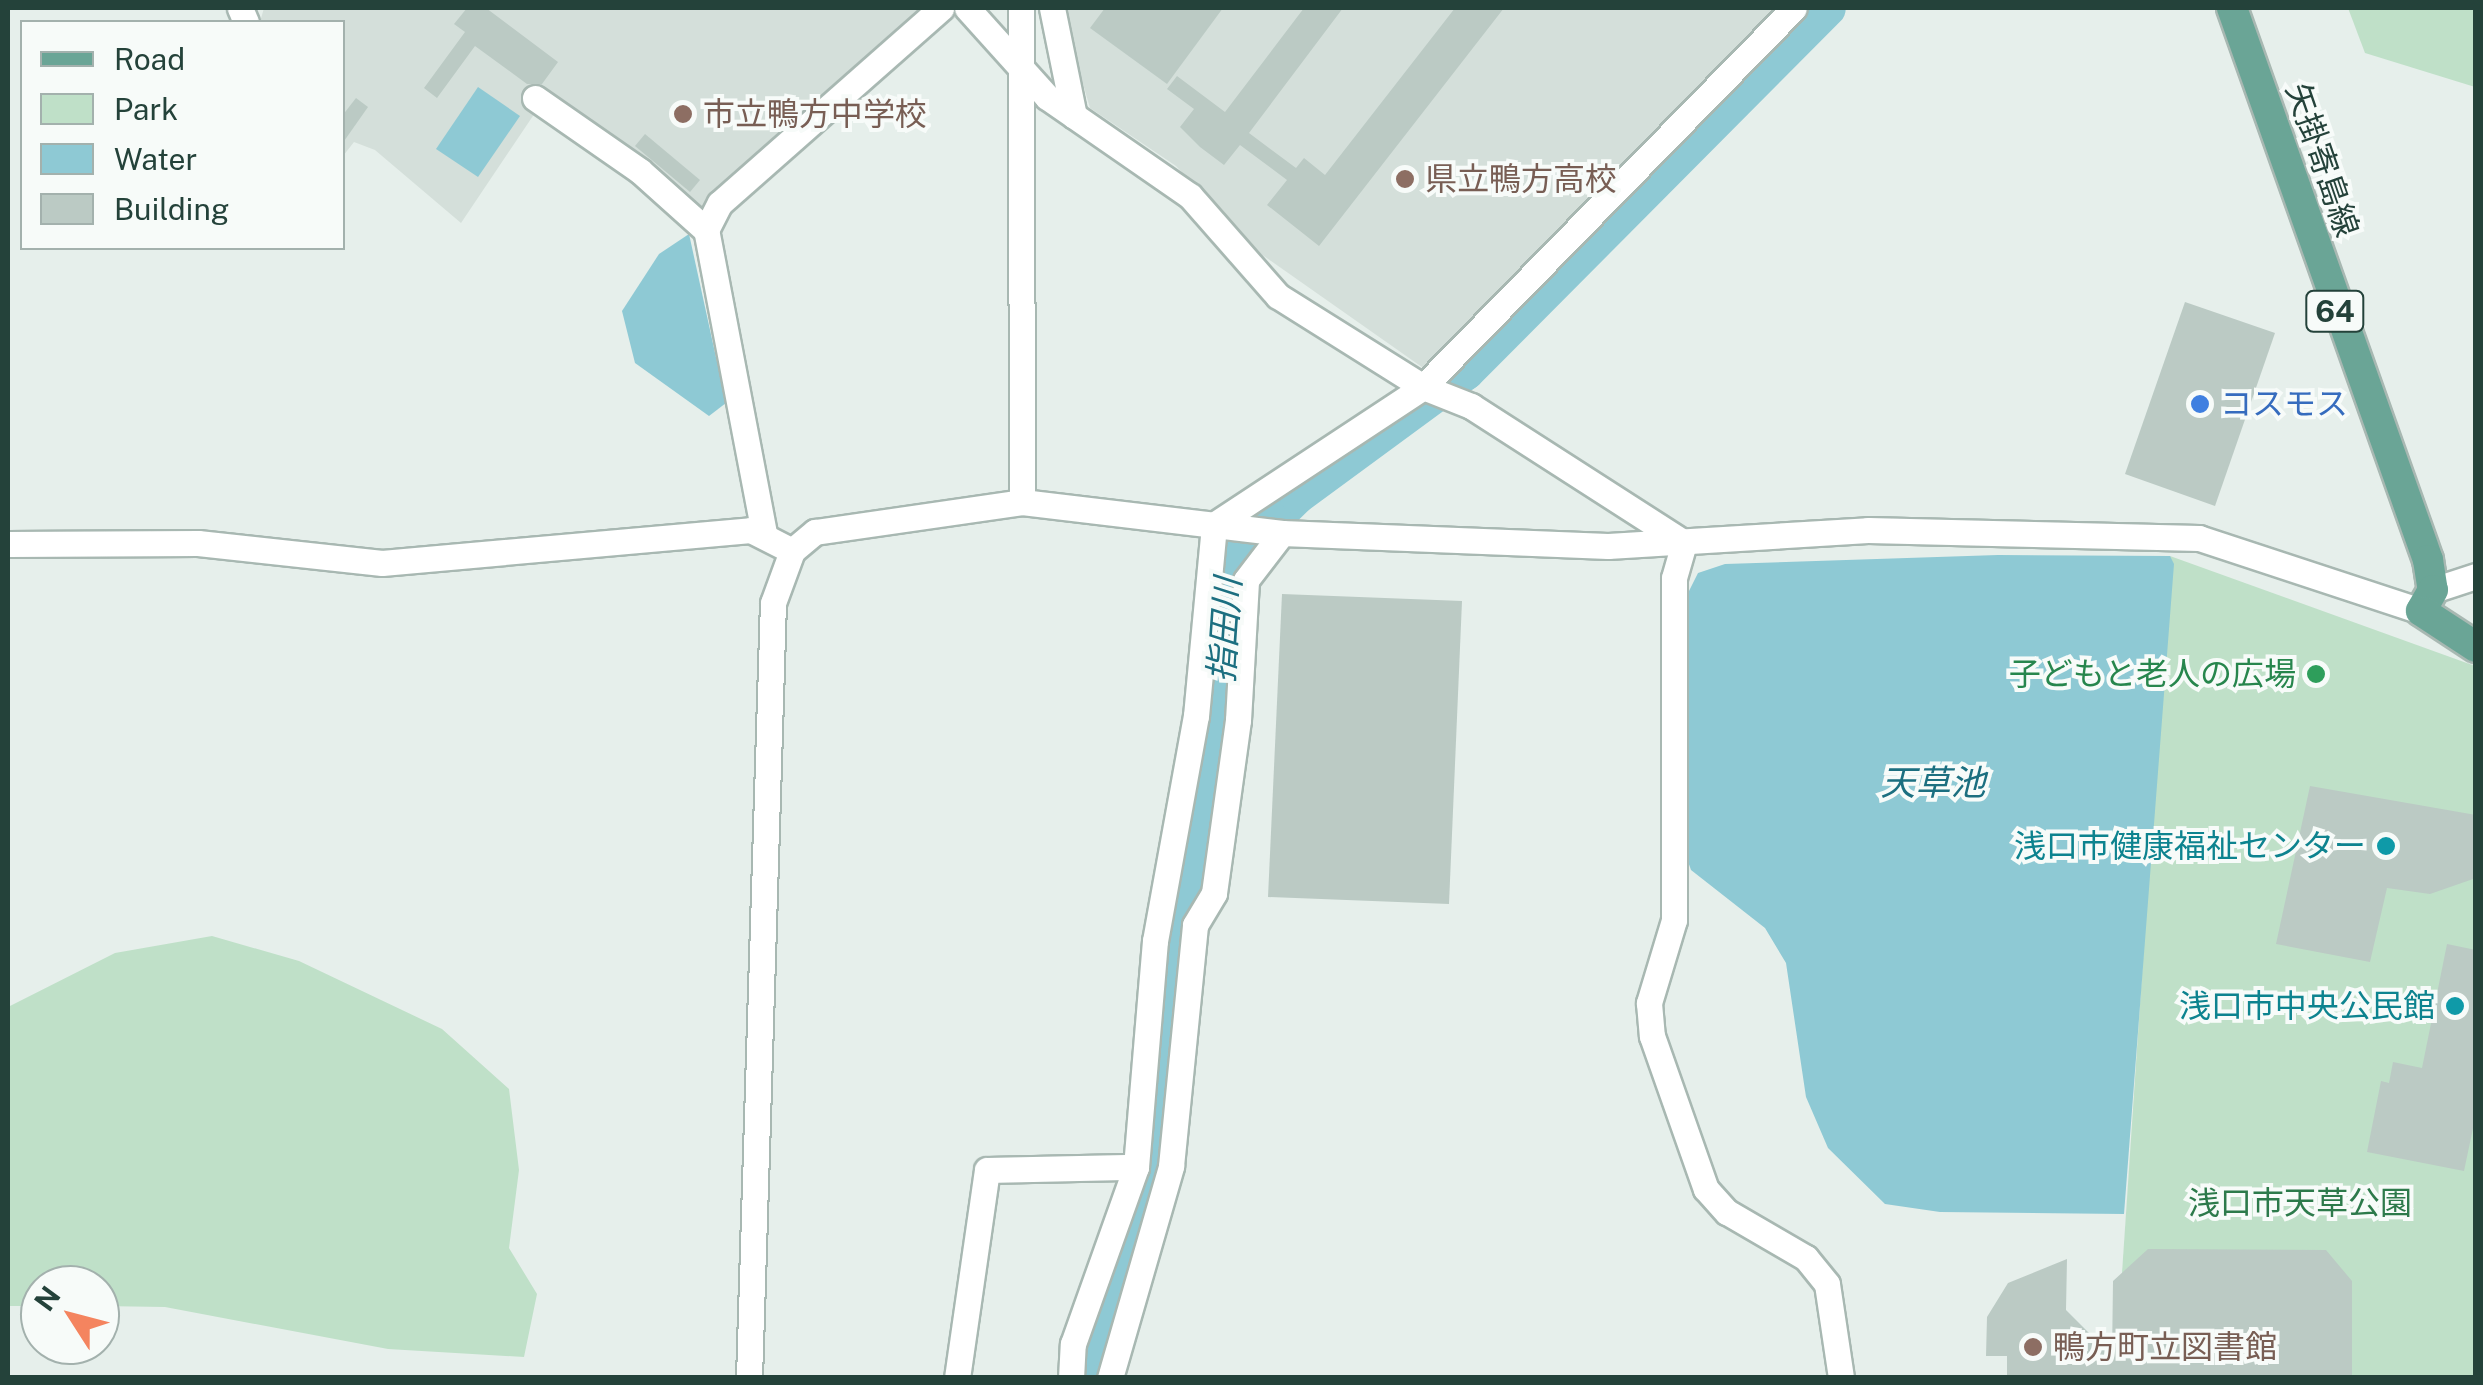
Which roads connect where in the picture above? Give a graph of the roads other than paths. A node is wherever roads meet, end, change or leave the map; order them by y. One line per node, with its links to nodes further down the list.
1 (941, 8): 10 (street)
2 (967, 8): 7 (street)
3 (1021, 8): 7 (street)
4 (1052, 8): 9 (street)
5 (1794, 8): 11 (street)
6 (2232, 8): 20 (main road, 矢掛寄島線 / 64)
7 (1024, 72): 9 (street); 12 (street)
8 (534, 98): 10 (street)
9 (1074, 116): 11 (street)
10 (706, 230): 14 (street)
11 (1423, 387): 13 (street); 16 (street)
12 (1022, 502): 13 (street); 18 (street)
13 (1214, 524): 15 (street); 22 (street)
14 (764, 534): 17 (street); 18 (street)
15 (1282, 534): 16 (street); 26 (street)
16 (1684, 543): 20 (street); 27 (street)
17 (8, 544)
18 (792, 551): 23 (street)
19 (2476, 576): 20 (street)
20 (2427, 601): 21 (main road)
21 (2476, 647)
22 (1136, 1167): 24 (street); 25 (street)
23 (749, 1378)
24 (958, 1378)
25 (1070, 1378)
26 (1110, 1378)
27 (1841, 1378)

